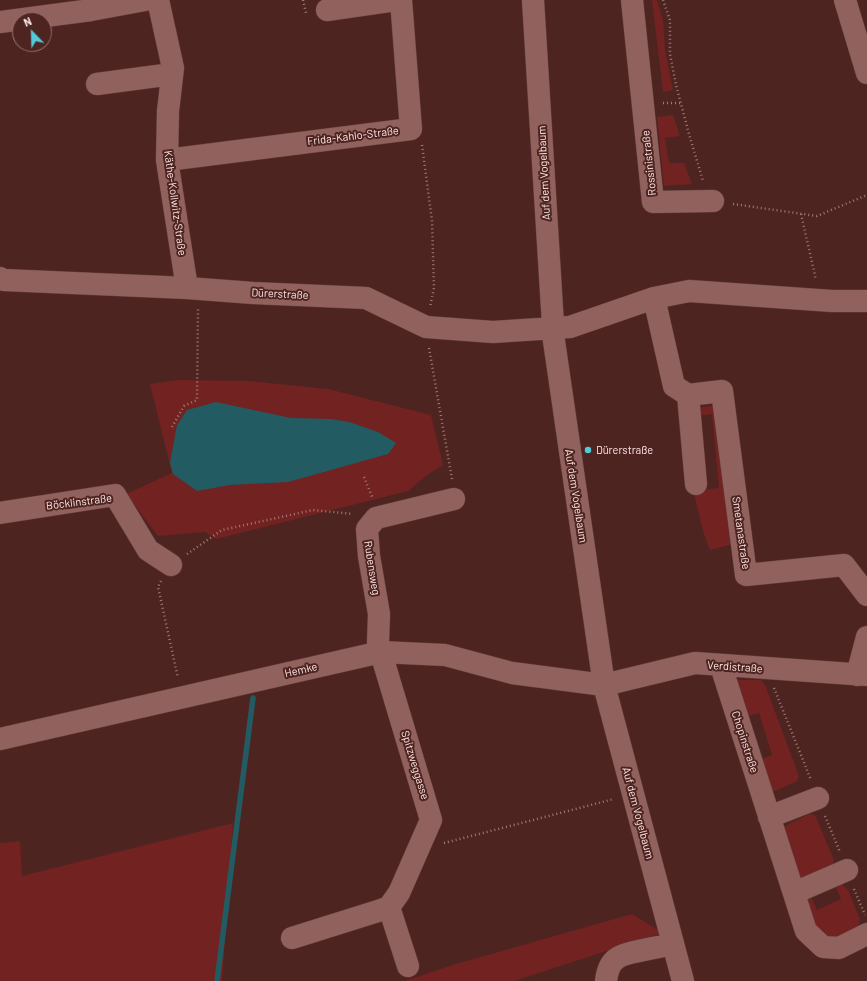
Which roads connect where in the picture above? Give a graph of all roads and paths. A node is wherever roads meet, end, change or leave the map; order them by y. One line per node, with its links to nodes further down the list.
1 (144, 0): 10 (street)
2 (158, 0): 12 (street, Käthe-Kollwitz-Straße)
3 (396, 0): 9 (street)
4 (401, 0): 14 (street, Frida-Kahlo-Straße)
5 (533, 0): 25 (street, Auf dem Vogelbaum)
6 (632, 0): 17 (street, Rossinistraße)
7 (663, 0): 17 (path)
8 (844, 0): 11 (street)
9 (327, 10)
10 (0, 22)
11 (865, 61)
12 (172, 74): 13 (street); 15 (street, Käthe-Kollwitz-Straße)
13 (97, 84)
14 (411, 129): 15 (street, Frida-Kahlo-Straße); 24 (path)
15 (167, 160): 20 (street, Käthe-Kollwitz-Straße)
16 (867, 195): 18 (path)
17 (713, 201): 18 (path)
18 (801, 214): 22 (path)
19 (0, 278): 20 (street, Dürerstraße)
20 (193, 288): 24 (street, Dürerstraße); 27 (path)
21 (654, 298): 22 (street); 25 (street); 26 (street)
22 (820, 300): 23 (street)
23 (867, 302)
24 (426, 327): 25 (street, Dürerstraße); 31 (path)
25 (553, 328): 40 (street, Auf dem Vogelbaum)
26 (688, 395): 29 (street); 35 (street, Smetanastraße)
27 (172, 427)
28 (364, 477): 30 (path)
29 (696, 484)
30 (368, 488)
31 (454, 499): 33 (street)
32 (0, 513): 34 (street, Böcklinstraße)
33 (380, 517): 34 (path); 37 (street, Rubensweg)
34 (171, 565): 41 (path)
35 (867, 595)
36 (867, 637): 39 (street)
37 (381, 652): 40 (street, Hemke); 41 (street, Hemke); 46 (street, Spitzweggasse)
38 (721, 666): 39 (street, Verdistraße); 40 (street, Verdistraße); 45 (street, Chopinstraße)
39 (862, 675)
40 (604, 685): 43 (street, Auf dem Vogelbaum)
41 (182, 698): 42 (street, Hemke)
42 (0, 739)
43 (633, 794): 46 (path); 52 (street, Auf dem Vogelbaum)
44 (818, 798): 45 (street)
45 (769, 817): 48 (street, Chopinstraße)
46 (418, 849): 49 (street, Spitzweggasse)
47 (847, 870): 48 (street)
48 (794, 893): 50 (street, Chopinstraße)
49 (390, 906): 51 (street); 53 (street)
50 (867, 934)
51 (292, 938)
52 (673, 944): 54 (street); 55 (street, Auf dem Vogelbaum)
53 (408, 966)
54 (606, 981)
55 (683, 981)

